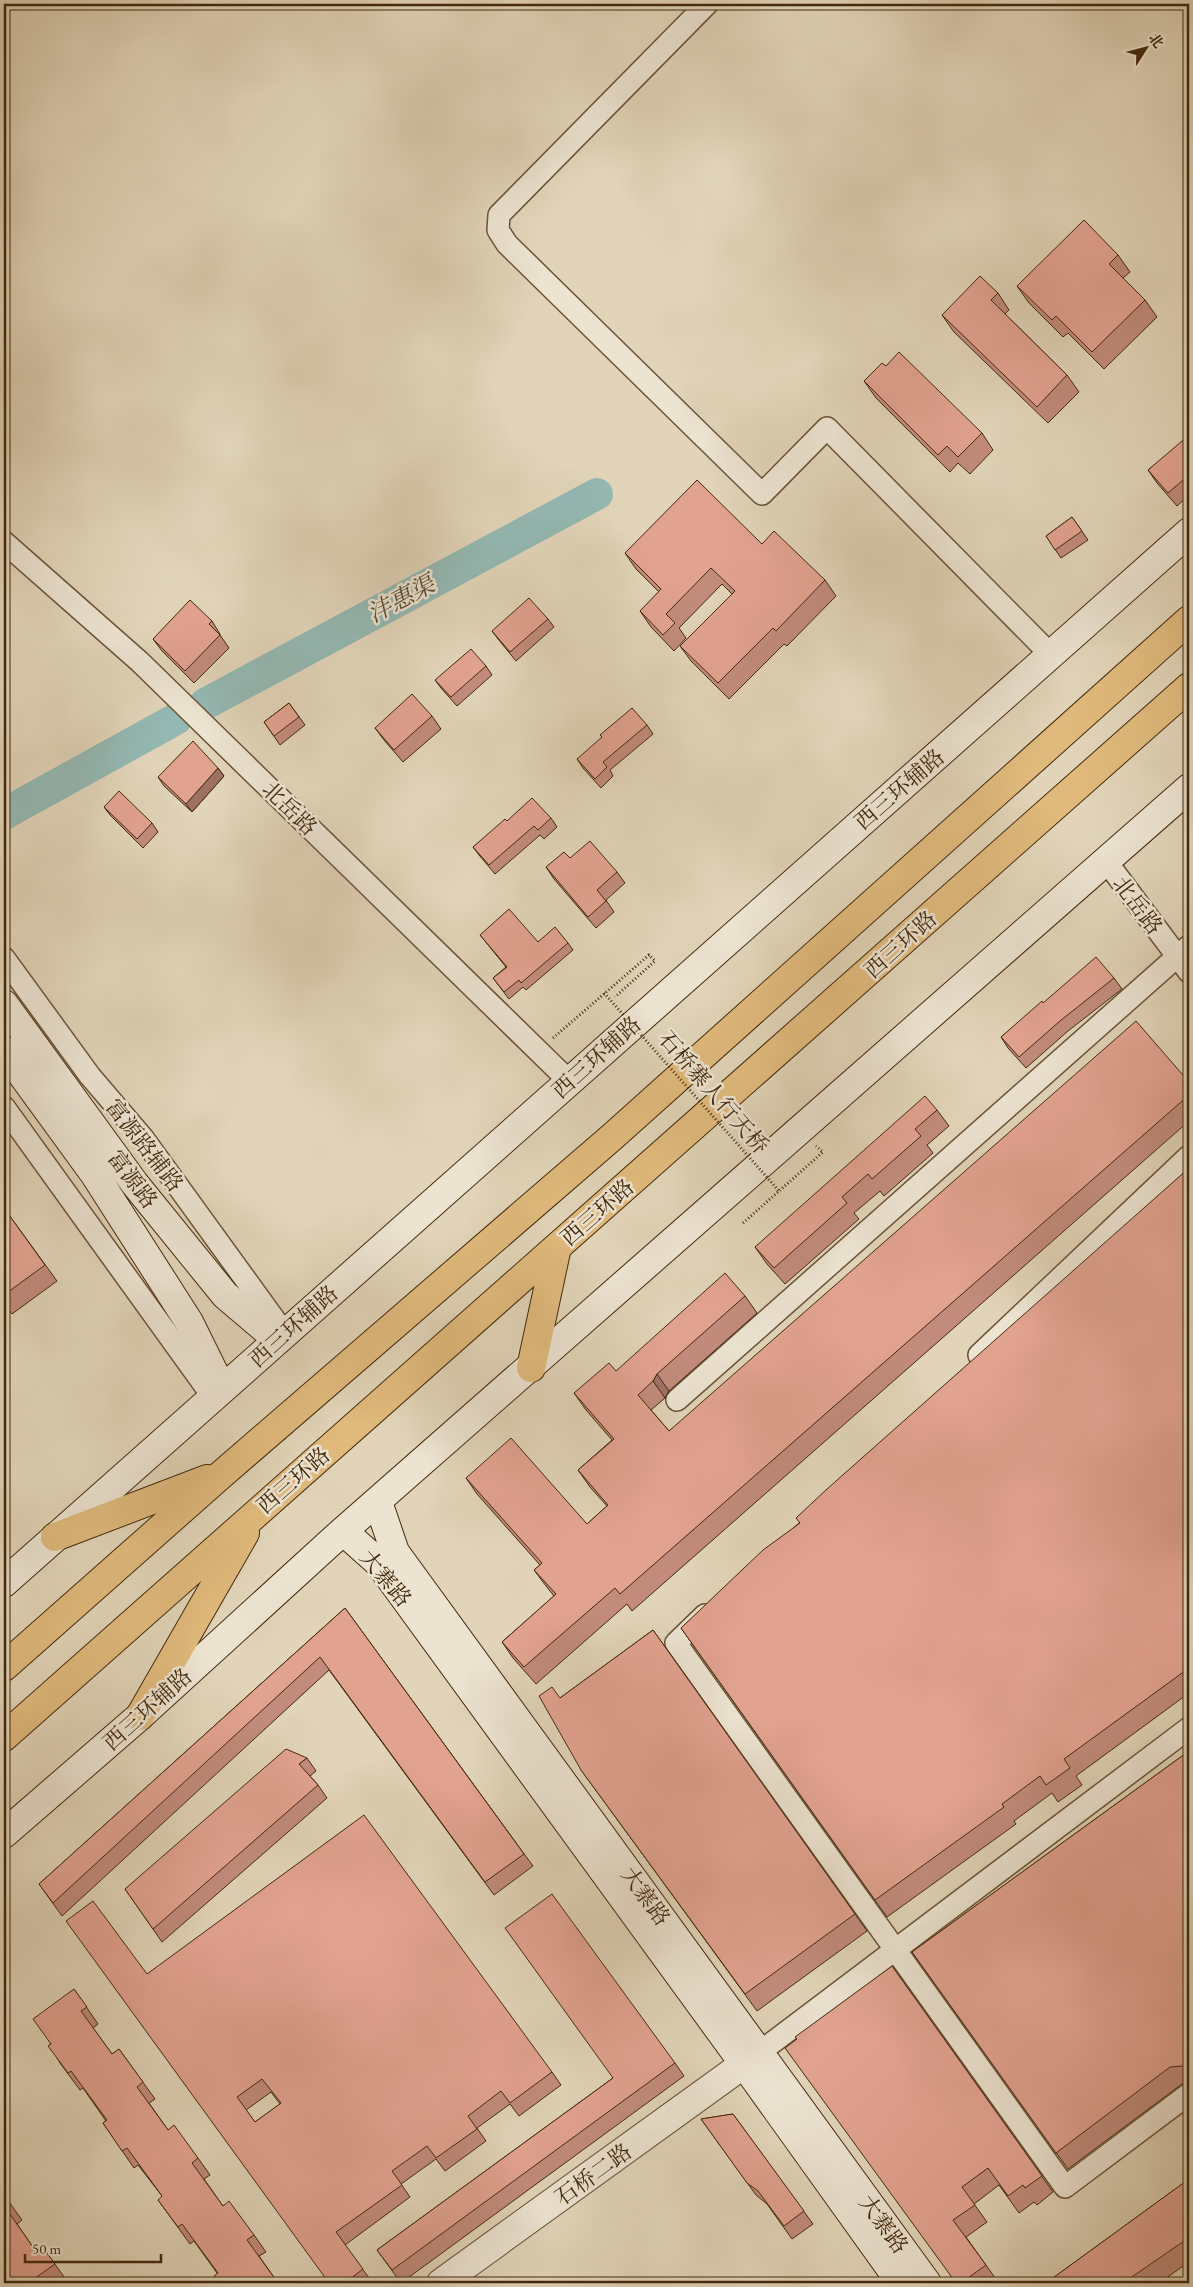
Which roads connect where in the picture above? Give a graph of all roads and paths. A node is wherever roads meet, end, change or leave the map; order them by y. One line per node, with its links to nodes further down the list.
1 (707, 4): 5 (street)
2 (1189, 532): 5 (main road, 西三环辅路)
3 (4, 542): 16 (street, 北岳路)
4 (1189, 620): 28 (highway, 西三环路)
5 (1051, 655): 16 (main road, 西三环辅路)
6 (1189, 687): 22 (highway, 西三环路)
7 (1189, 788): 8 (main road, 西三环辅路)
8 (1106, 861): 10 (street, 北岳路); 24 (main road, 西三环辅路)
9 (4, 958): 23 (street, 富源路辅路)
10 (1185, 958): 27 (street)
11 (604, 993): 12 (path); 14 (path); 20 (path, 石桥寨人行天桥, bridge)
12 (615, 996)
13 (4, 1004): 23 (main road, 富源路)
14 (553, 1038)
15 (4, 1050): 26 (main road, 富源路)
16 (569, 1081): 23 (main road, 西三环辅路)
17 (4, 1107): 26 (street)
18 (811, 1151): 20 (path)
19 (1189, 1156): 25 (street)
20 (779, 1191): 21 (path)
21 (743, 1222)
22 (557, 1247): 24 (highway); 30 (highway, 西三环路)
23 (281, 1337): 26 (main road, 西三环辅路)
24 (531, 1368): 29 (main road, 西三环辅路)
25 (965, 1369)
26 (218, 1393): 32 (main road, 西三环辅路)
27 (677, 1400)
28 (222, 1474): 32 (highway); 35 (highway, 西三环路)
29 (378, 1502): 31 (main road, 西三环辅路); 41 (main road, 大寨路)
30 (257, 1512): 36 (highway); 38 (highway, 西三环路)
31 (343, 1532): 36 (main road, 西三环辅路); 41 (main road, 大寨路)
32 (55, 1537): 33 (main road, 西三环辅路)
33 (4, 1583)
34 (719, 1602): 40 (street)
35 (4, 1667)
36 (140, 1716): 39 (main road, 西三环辅路)
37 (1189, 1728): 40 (street)
38 (4, 1737)
39 (4, 1834)
40 (895, 1948): 41 (street); 42 (street)
41 (752, 2058): 43 (main road, 石桥二路); 44 (main road, 大寨路); 45 (main road, 大寨路)
42 (1189, 2094)
43 (441, 2283)
44 (900, 2283)
45 (927, 2283)

